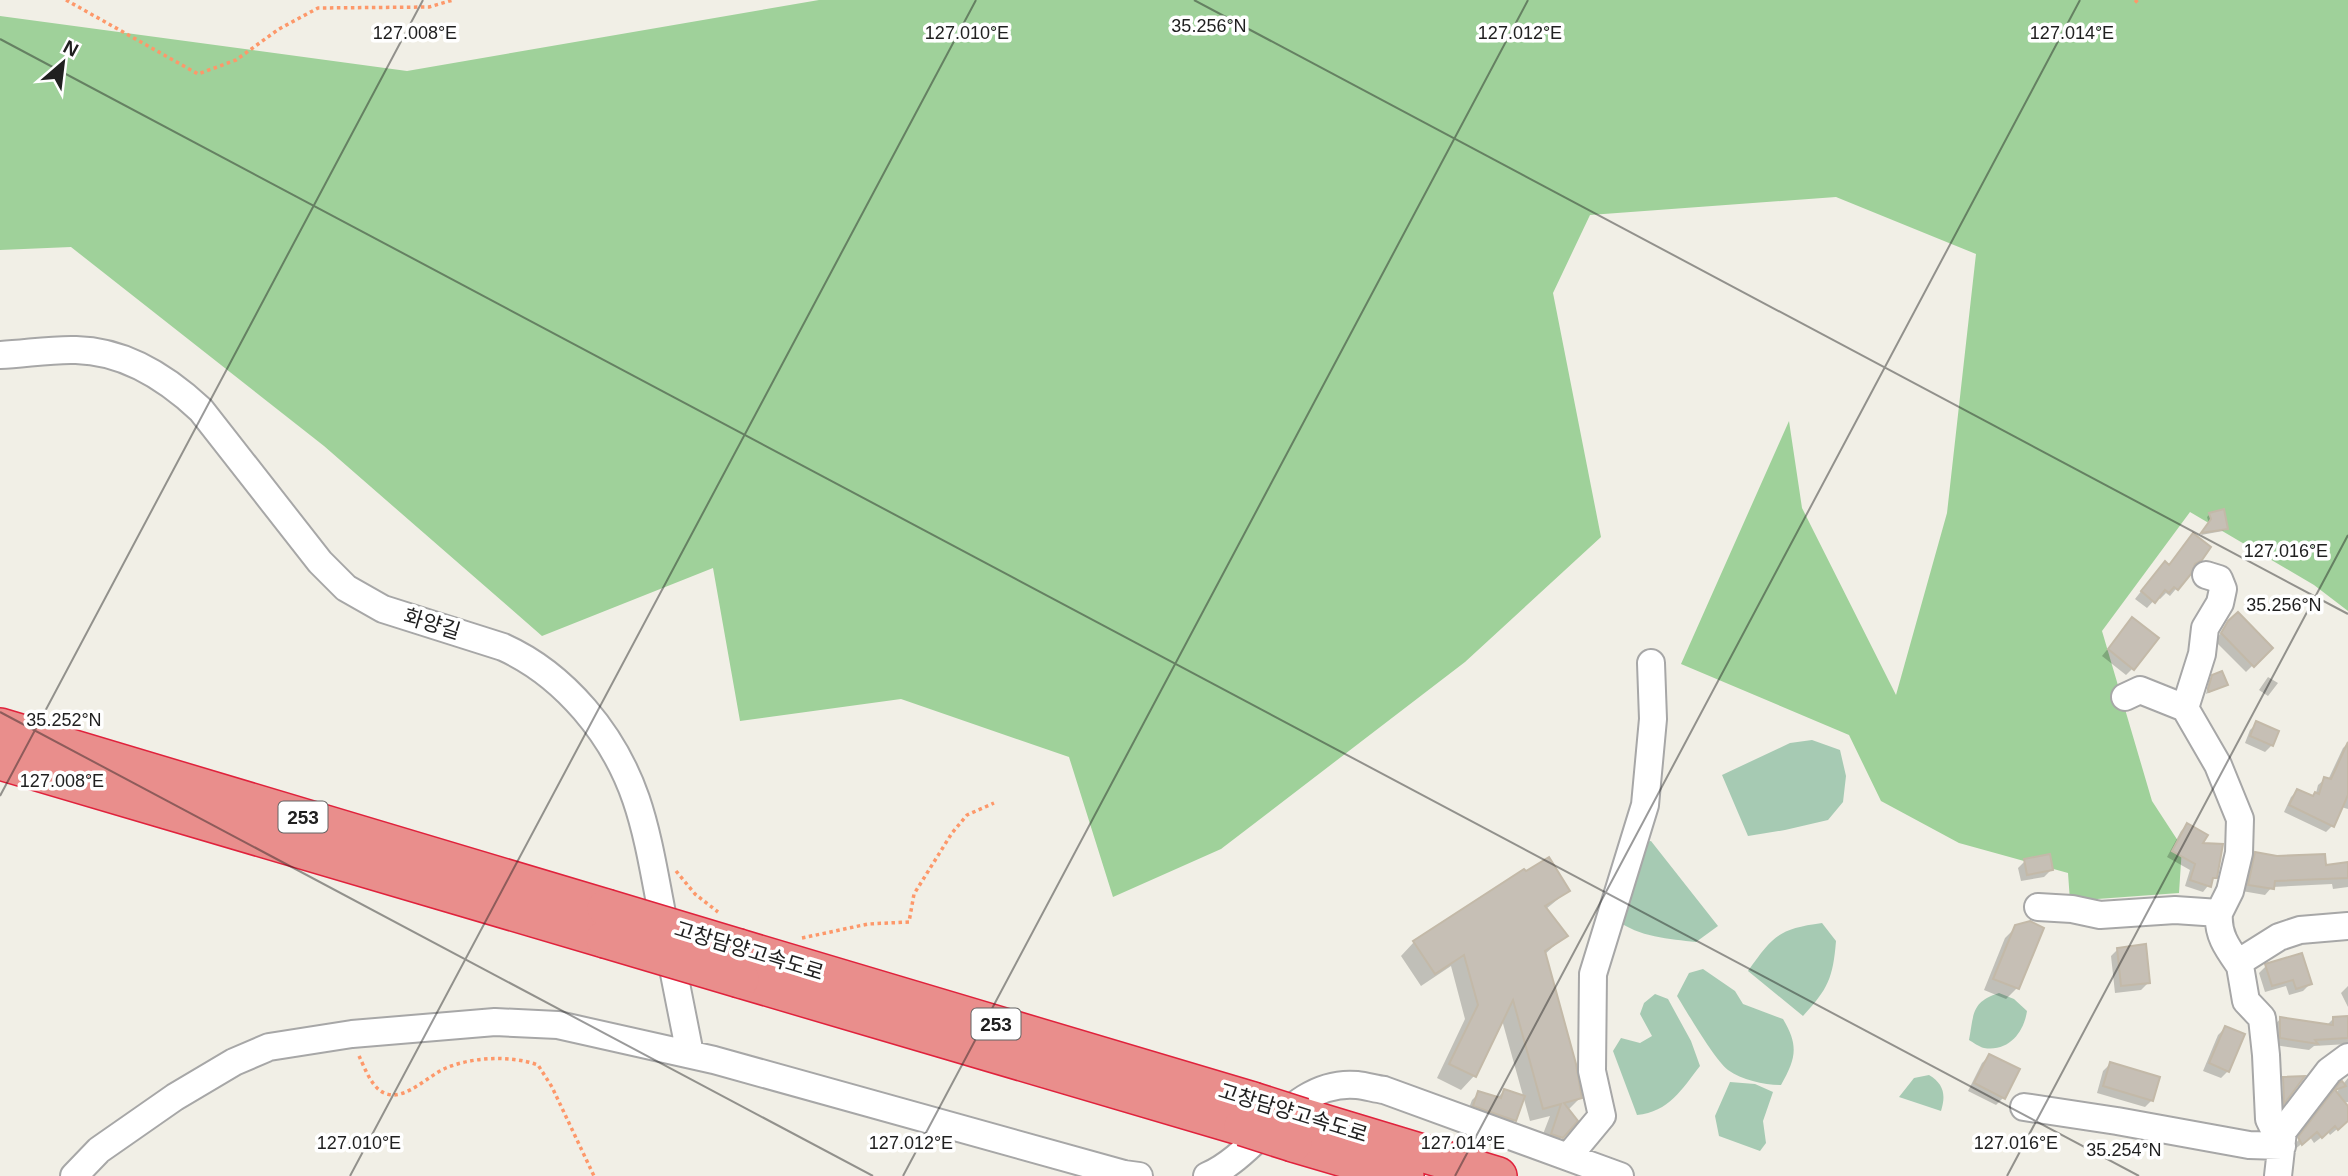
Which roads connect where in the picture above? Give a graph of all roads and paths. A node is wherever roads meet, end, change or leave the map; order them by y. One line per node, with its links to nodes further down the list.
1 (66, 0): 2 (path)
2 (453, 0)
3 (0, 355): 11 (street, 화양길)
4 (2206, 575): 7 (street)
5 (1651, 663): 25 (street)
6 (2125, 697): 7 (street)
7 (2185, 708): 13 (street)
8 (0, 727): 14 (highway, 고창담양고속도로 / 253)
9 (0, 761): 14 (highway, 고창담양고속도로 / 253)
10 (994, 803): 16 (path)
11 (649, 846): 17 (path); 20 (street, 화양길)
12 (2038, 907): 13 (street)
13 (2219, 913): 18 (street)
14 (605, 923): 17 (highway, 고창담양고속도로 / 253, bridge)
15 (2348, 926): 18 (street)
16 (800, 938)
17 (735, 948): 23 (highway, 고창담양고속도로 / 253, bridge)
18 (2240, 967): 24 (street)
19 (352, 1034): 20 (street); 26 (street); 27 (path)
20 (690, 1054): 28 (street)
21 (2348, 1057): 24 (street)
22 (2024, 1107): 24 (street)
23 (1298, 1130): 30 (highway, 고창담양고속도로 / 253); 31 (highway, 고창담양고속도로 / 253)
24 (2282, 1146): 33 (street)
25 (1568, 1157): 29 (street); 32 (street)
26 (74, 1176)
27 (594, 1176)
28 (1139, 1176)
29 (1207, 1176)
30 (1405, 1176)
31 (1498, 1176)
32 (1620, 1176)
33 (2278, 1176)

